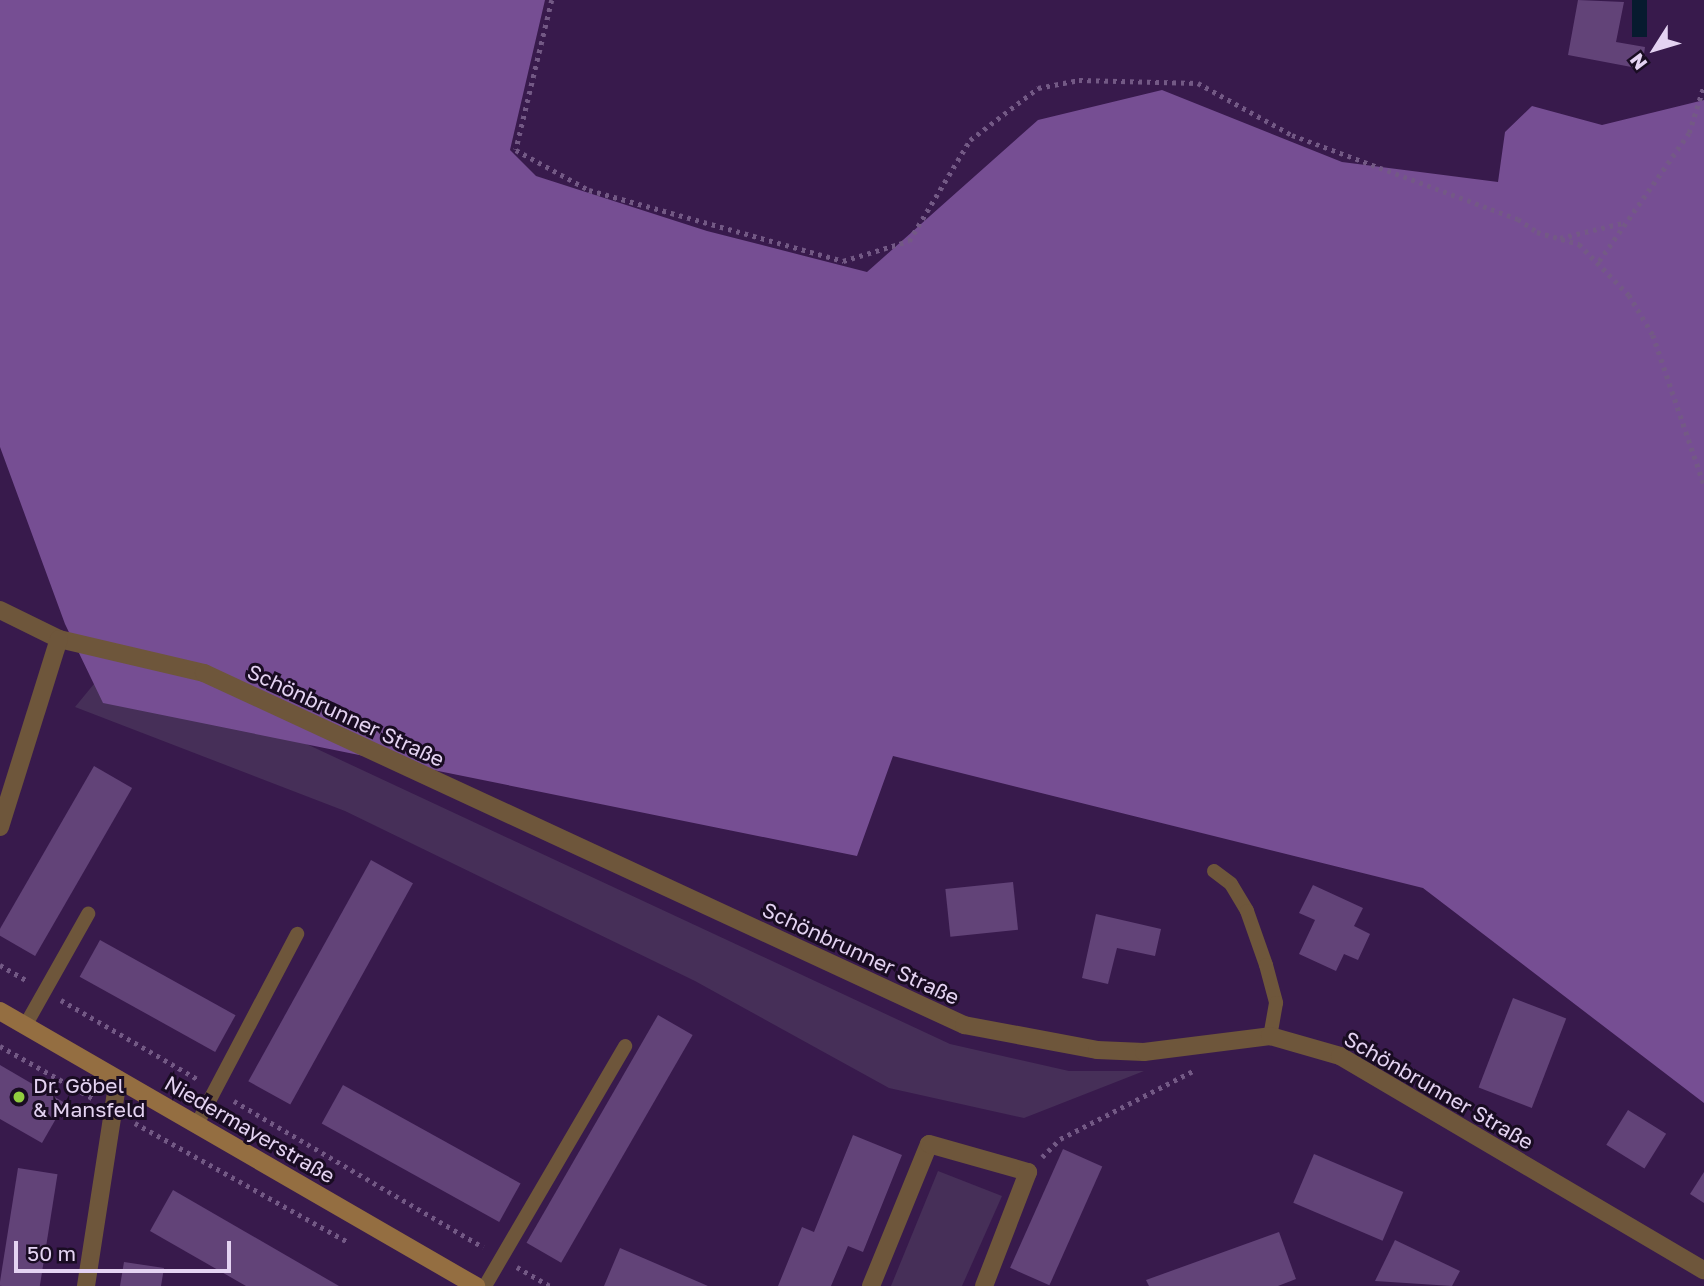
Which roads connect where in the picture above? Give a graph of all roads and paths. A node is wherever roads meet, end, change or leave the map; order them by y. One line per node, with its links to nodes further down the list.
1 (552, 0): 4 (path)
2 (1704, 85): 3 (path)
3 (1623, 223): 4 (path); 5 (path)
4 (1559, 239): 5 (path)
5 (1600, 261): 6 (path)
6 (1704, 485)
7 (0, 610): 8 (street, Schönbrunner Straße)
8 (59, 639): 9 (street); 17 (street, Schönbrunner Straße)
9 (0, 827)
10 (1214, 871): 17 (lane)
11 (88, 914): 14 (lane)
12 (297, 934): 22 (lane)
13 (0, 965): 14 (path)
14 (45, 991): 16 (lane); 22 (path)
15 (0, 1011): 16 (main road, Niedermayerstraße)
16 (25, 1026): 21 (main road, Niedermayerstraße)
17 (1270, 1036): 28 (street, Schönbrunner Straße)
18 (0, 1046): 23 (path)
19 (625, 1046): 27 (lane)
20 (1199, 1068): 25 (path)
21 (118, 1079): 23 (street); 24 (main road, Niedermayerstraße)
22 (216, 1090): 24 (lane); 27 (path)
23 (114, 1111): 26 (path); 29 (street)
24 (197, 1124): 30 (main road, Niedermayerstraße)
25 (1028, 1172): 33 (street); 34 (street)
26 (354, 1246)
27 (502, 1258): 31 (lane); 32 (path)
28 (1704, 1270)
29 (86, 1286)
30 (476, 1286)
31 (485, 1286)
32 (550, 1286)
33 (871, 1286)
34 (984, 1286)

